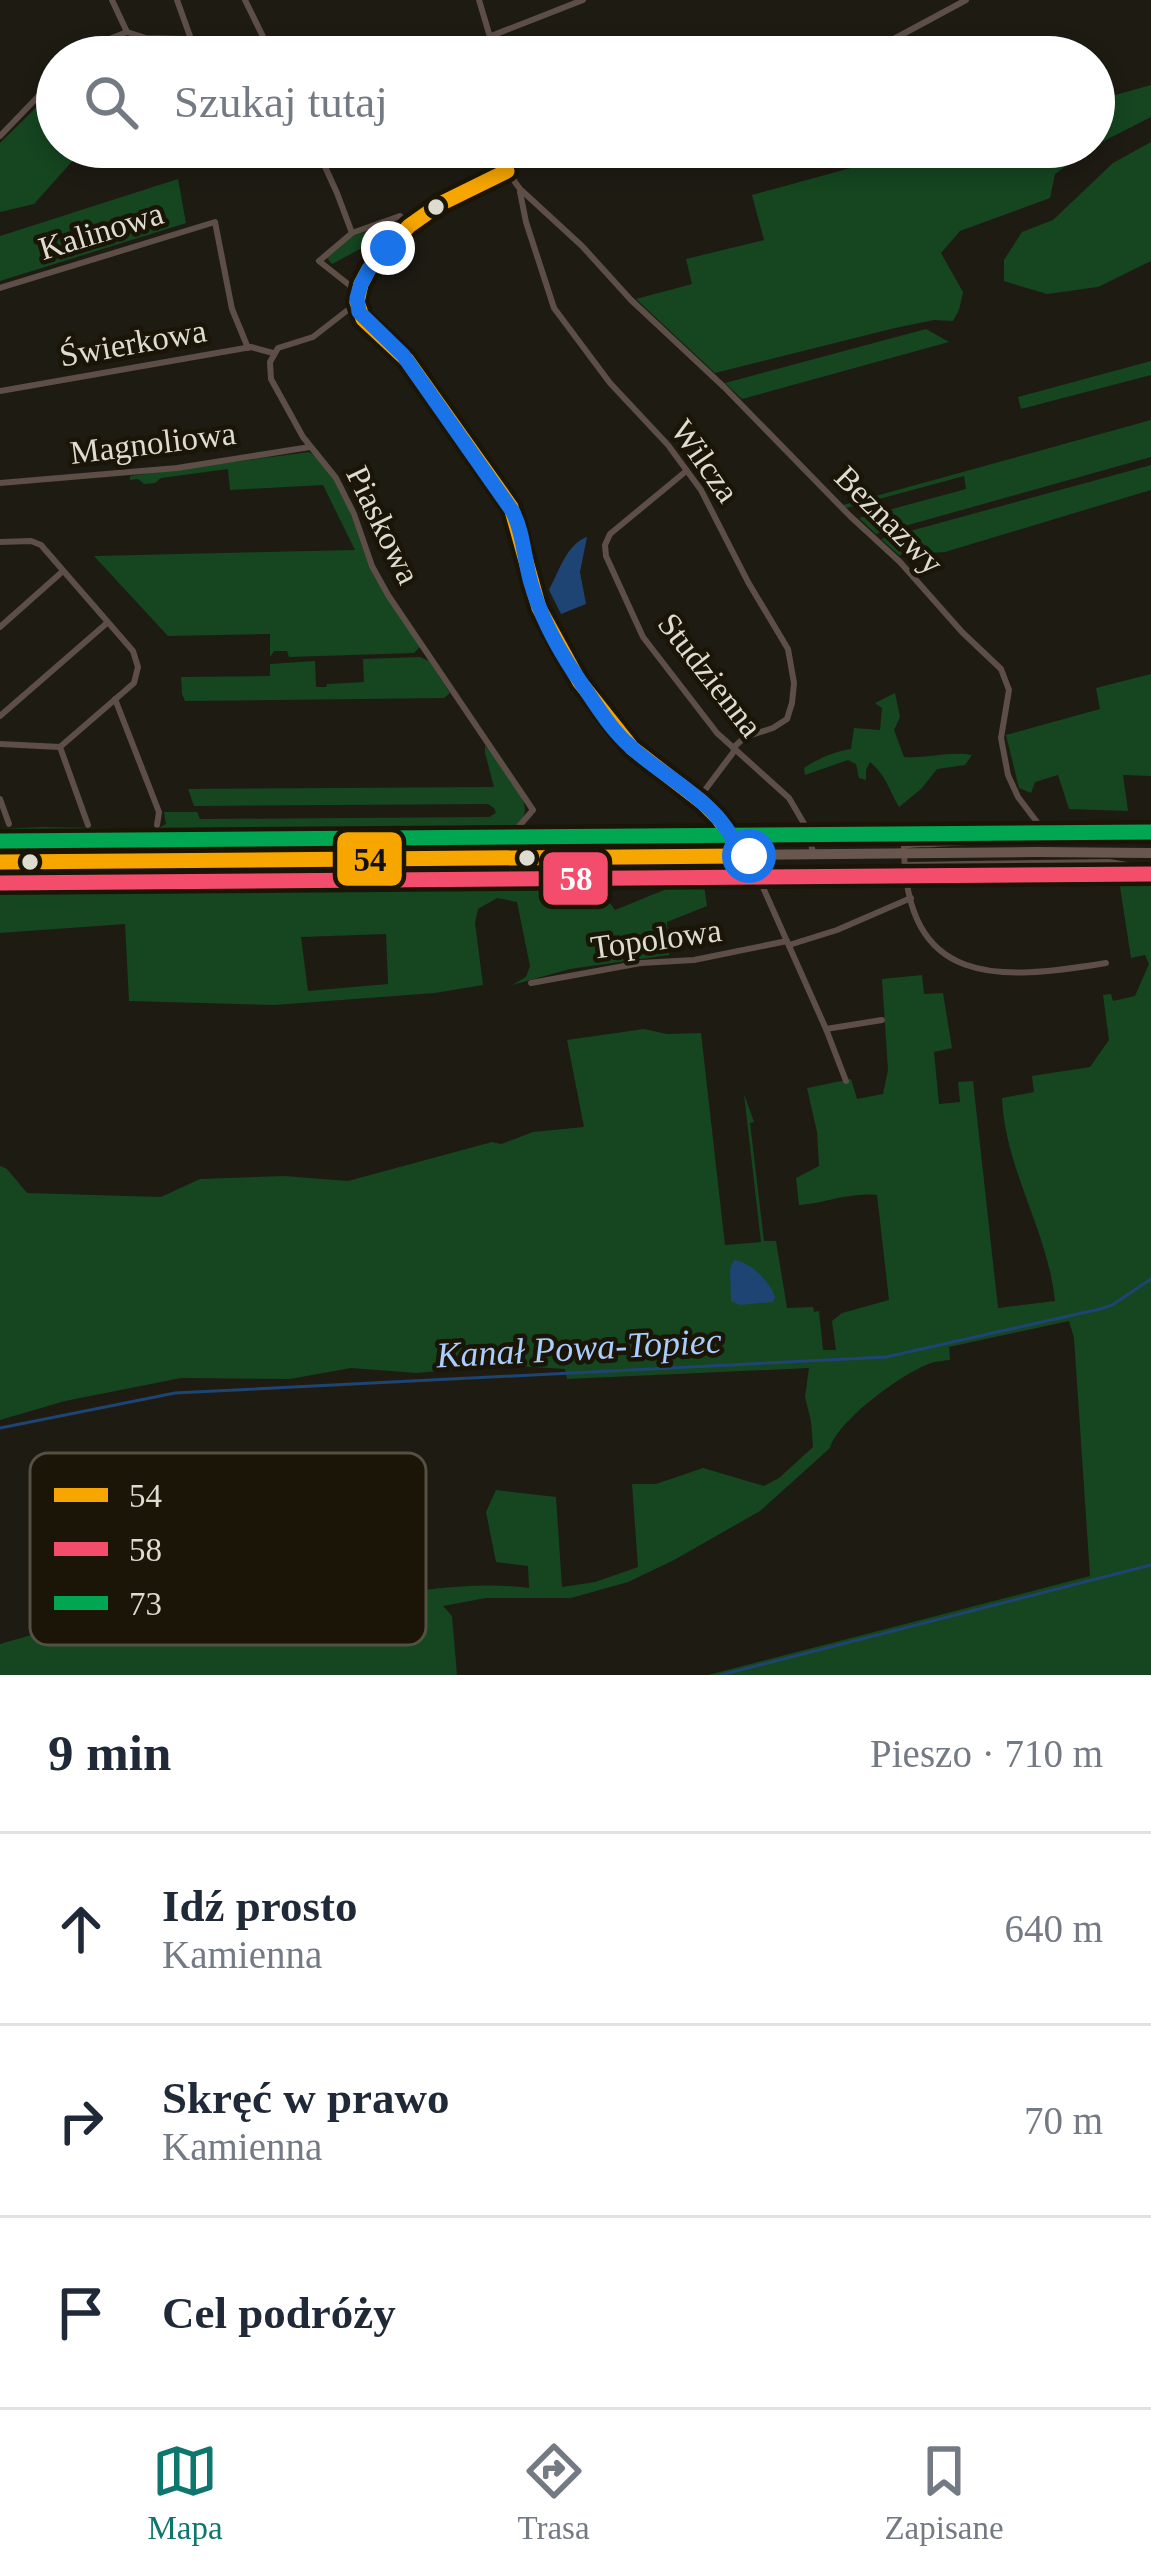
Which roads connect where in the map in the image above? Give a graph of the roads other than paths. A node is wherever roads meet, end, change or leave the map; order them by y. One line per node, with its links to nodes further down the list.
1 (112, 0): 7 (street)
2 (177, 0): 10 (street)
3 (245, 0): 11 (street)
4 (479, 0): 12 (street)
5 (583, 0): 12 (street)
6 (966, 0): 13 (street)
7 (127, 32): 8 (street); 9 (street)
8 (117, 36)
9 (140, 36)
10 (190, 36)
11 (263, 36)
12 (490, 36)
13 (902, 36)
14 (36, 98): 15 (street)
15 (0, 136)
16 (326, 168): 21 (street)
17 (509, 168): 18 (street)
18 (508, 171): 19 (street, Beznazwy); 20 (street)
19 (520, 189): 29 (street, Wilcza); 49 (street, Beznazwy)
20 (410, 226): 21 (street); 23 (street)
21 (352, 233): 23 (street)
22 (0, 287): 25 (street, Kalinowa)
23 (358, 292): 24 (street)
24 (358, 306): 26 (street); 40 (street, Topolowa)
25 (248, 348): 26 (street, Świerkowa); 27 (street, Świerkowa)
26 (273, 353): 28 (street, Piaskowa)
27 (0, 391)
28 (310, 447): 30 (street, Magnoliowa); 48 (street, Piaskowa)
29 (685, 472): 39 (street, Wilcza); 39 (street, Studzienna)
30 (0, 483)
31 (0, 542): 32 (street)
32 (63, 571): 33 (street); 34 (street)
33 (107, 622): 35 (street); 36 (street)
34 (0, 627)
35 (115, 700): 38 (street); 44 (street)
36 (0, 716)
37 (0, 744): 38 (street)
38 (60, 747): 43 (street)
39 (734, 749): 40 (street, Wilcza); 46 (street, Studzienna)
40 (699, 798): 47 (street, Topolowa)
41 (0, 799): 42 (street)
42 (9, 824)
43 (88, 825)
44 (157, 825)
45 (1151, 850): 49 (main road)
46 (814, 854): 47 (main road); 49 (main road)
47 (744, 856): 48 (main road); 53 (street, Topolowa)
48 (511, 858): 50 (main road)
49 (905, 859): 51 (street); 52 (street)
50 (0, 862)
51 (1151, 869)
52 (911, 898): 53 (street, Topolowa); 54 (street)
53 (788, 943): 55 (street, Topolowa); 57 (street)
54 (1106, 963)
55 (531, 983)
56 (882, 1020): 57 (street)
57 (826, 1029): 58 (street)
58 (846, 1081)

